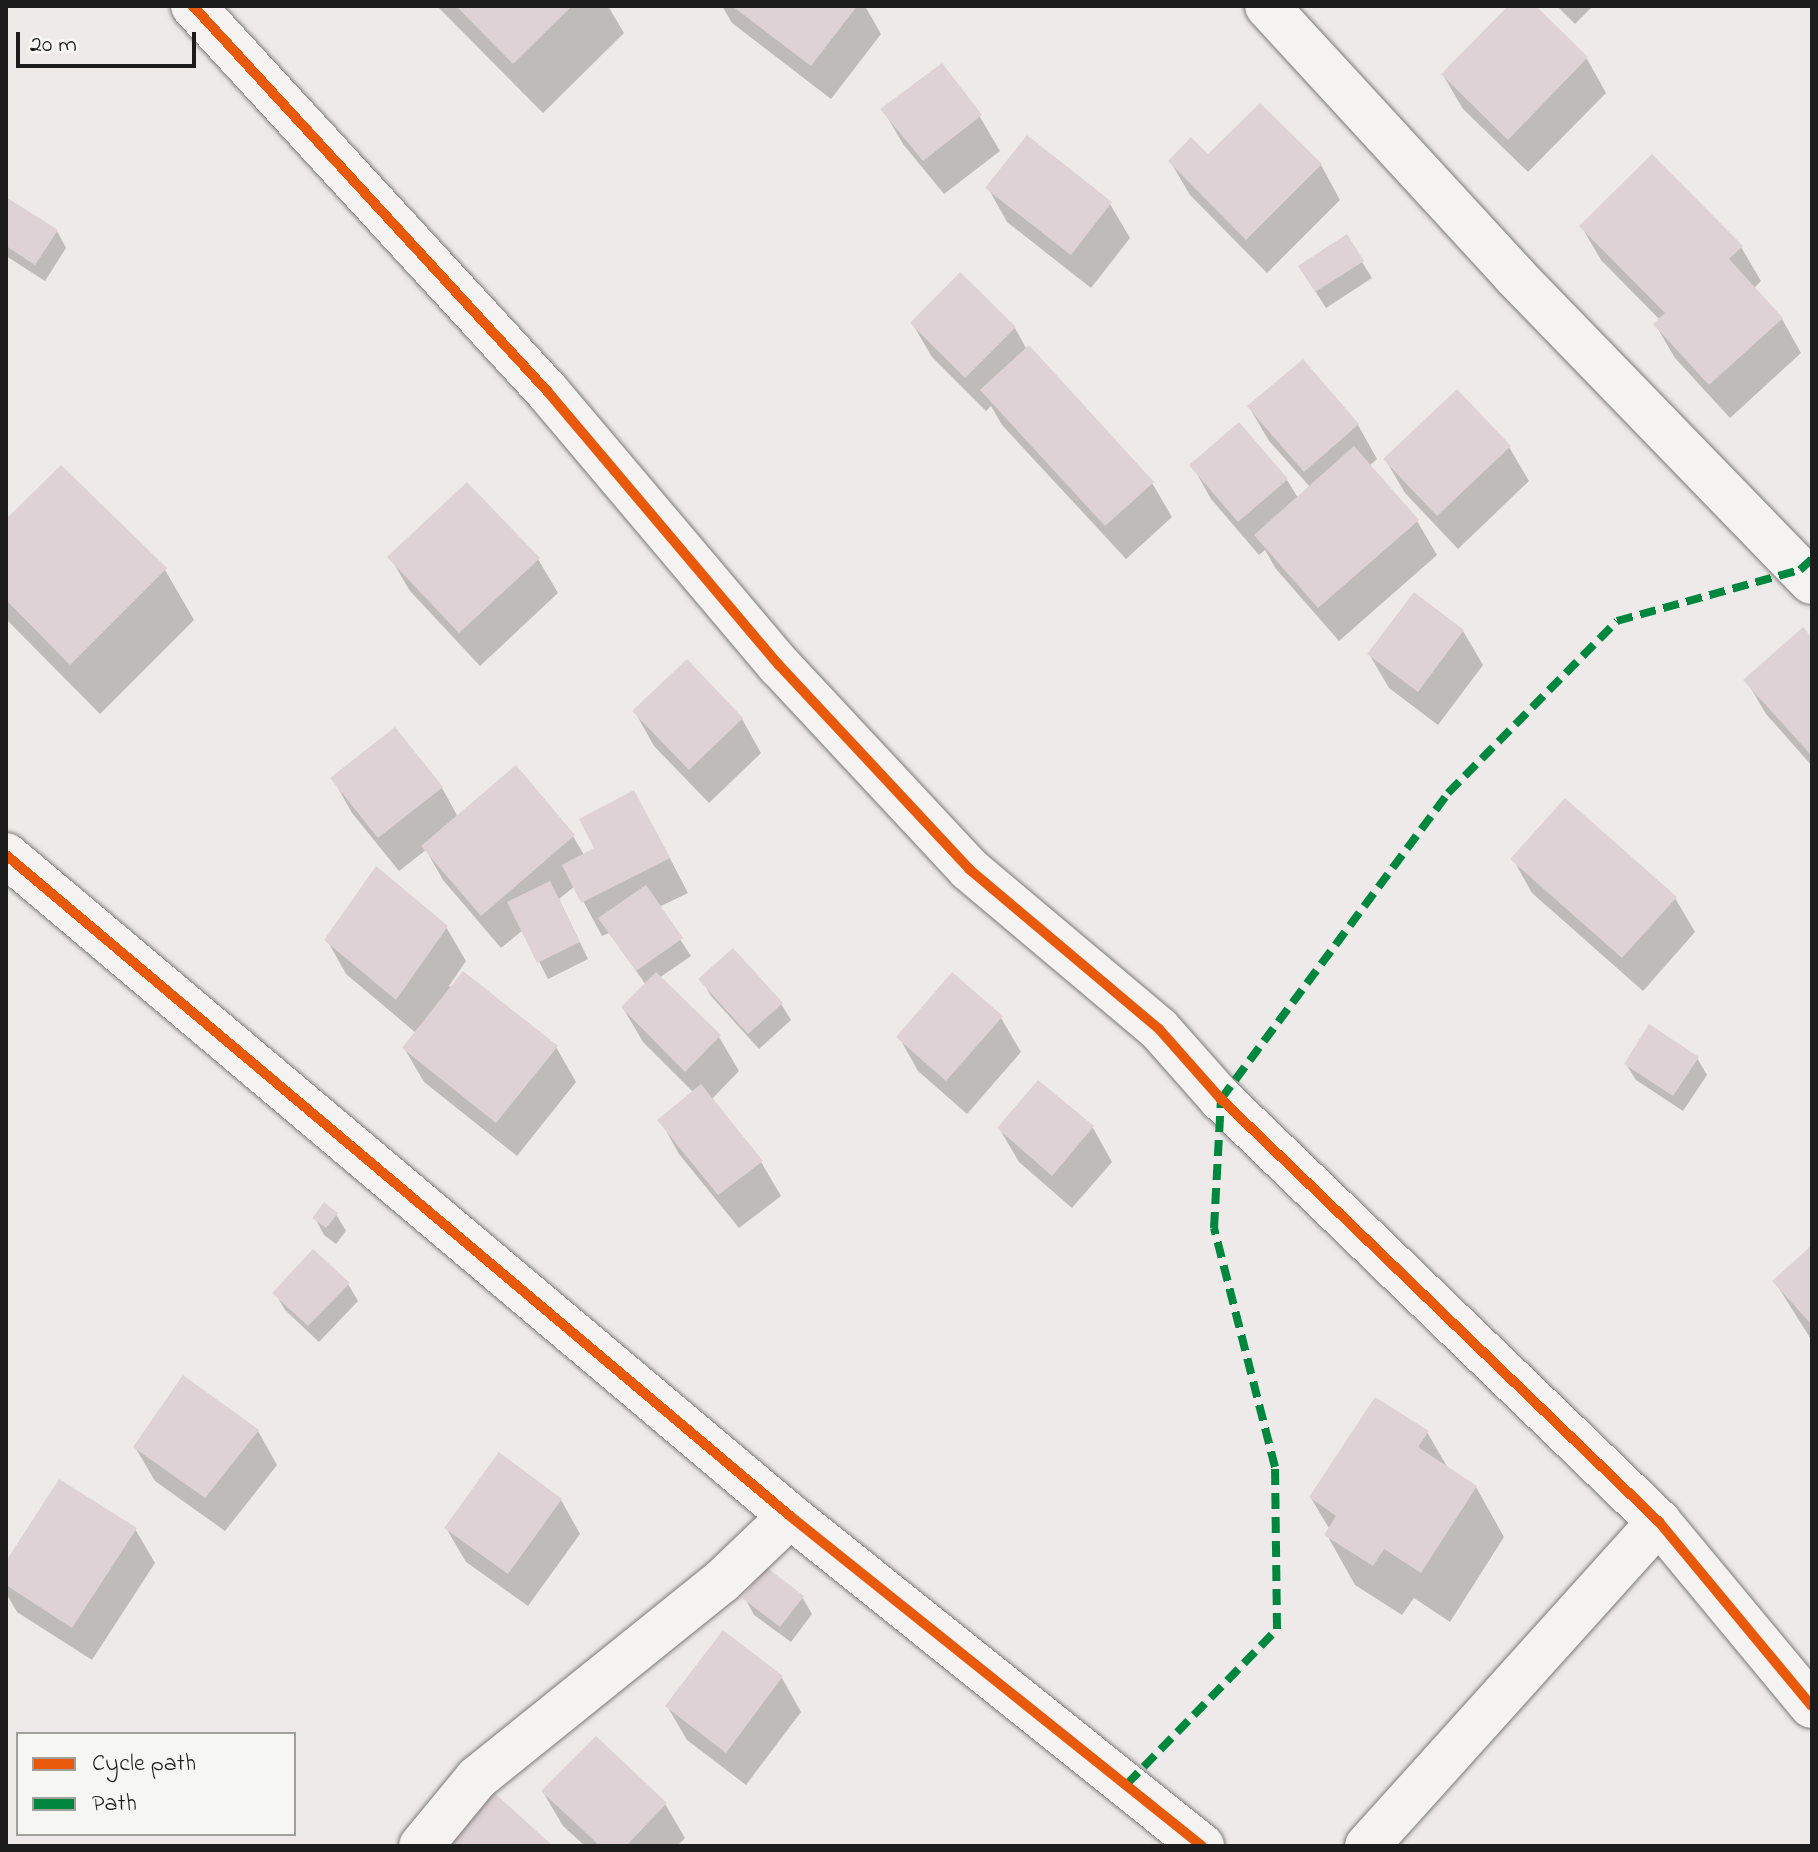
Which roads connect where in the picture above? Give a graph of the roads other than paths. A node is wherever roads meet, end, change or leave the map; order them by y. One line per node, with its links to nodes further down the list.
1 (193, 6): 6 (street)
2 (1267, 6): 3 (street)
3 (1812, 582)
4 (6, 855): 5 (street)
5 (790, 1516): 8 (street); 9 (street)
6 (1659, 1522): 7 (street); 10 (street)
7 (1812, 1706)
8 (421, 1846)
9 (1202, 1846)
10 (1367, 1846)

